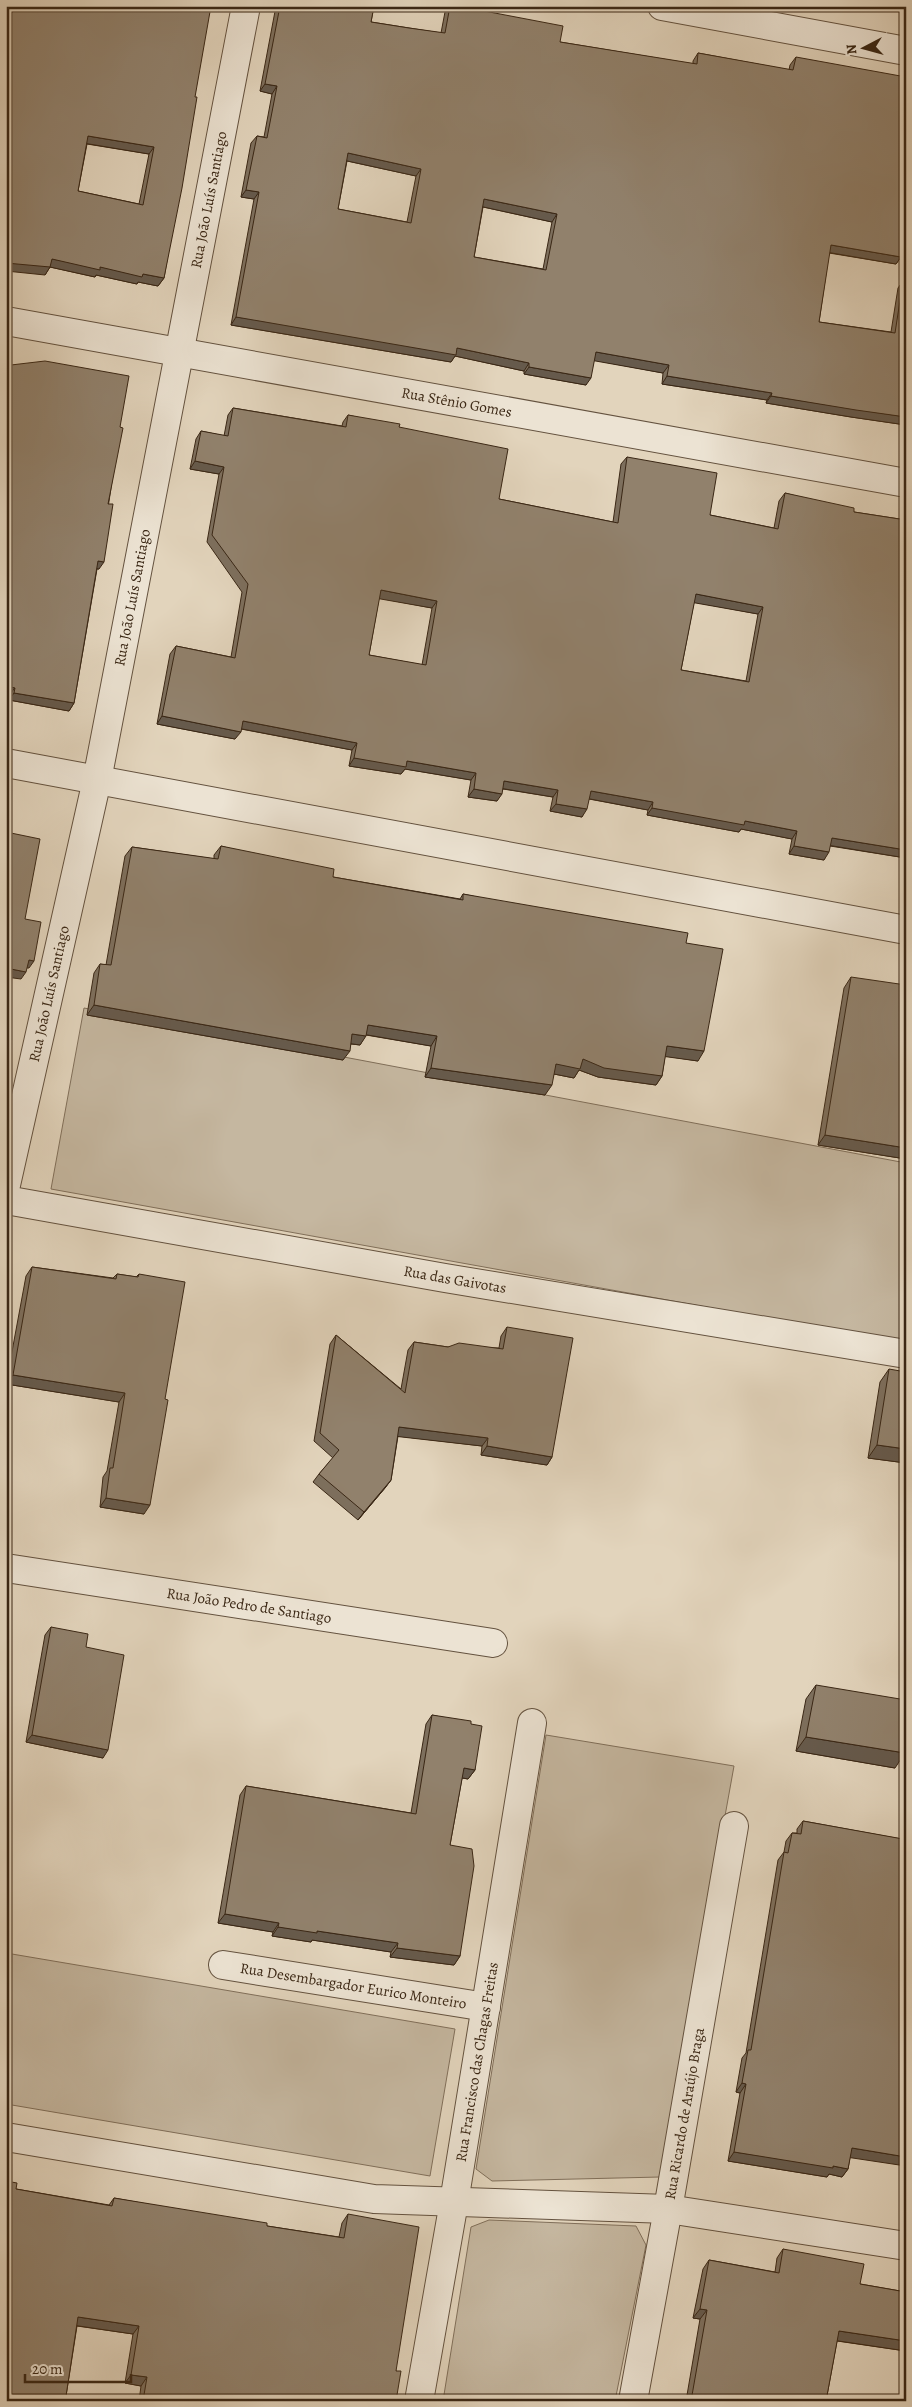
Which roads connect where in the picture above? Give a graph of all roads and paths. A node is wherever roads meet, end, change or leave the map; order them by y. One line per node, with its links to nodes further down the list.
1 (246, 6): 5 (street, Rua João Luís Santiago)
2 (662, 6): 3 (street)
3 (906, 51)
4 (6, 321): 5 (street, Rua Stênio Gomes)
5 (179, 353): 6 (street, Rua Stênio Gomes); 8 (street, Rua João Luís Santiago)
6 (906, 482)
7 (6, 763): 8 (street)
8 (97, 780): 9 (street); 10 (street, Rua João Luís Santiago)
9 (906, 930)
10 (6, 1185)
11 (6, 1200): 12 (street, Rua das Gaivotas)
12 (906, 1354)
13 (6, 1568): 14 (street, Rua João Pedro de Santiago)
14 (493, 1643)
15 (532, 1722): 18 (street, Rua Francisco das Chagas Freitas)
16 (734, 1826): 21 (street, Rua Ricardo de Araújo Braga)
17 (223, 1965): 18 (street, Rua Desembargador Eurico Monteiro)
18 (486, 2007): 20 (street, Rua Francisco das Chagas Freitas)
19 (6, 2137): 20 (street)
20 (454, 2202): 21 (street); 23 (street, Rua Francisco das Chagas Freitas)
21 (668, 2209): 22 (street); 24 (street, Rua Ricardo de Araújo Braga)
22 (906, 2246)
23 (419, 2401)
24 (633, 2401)

